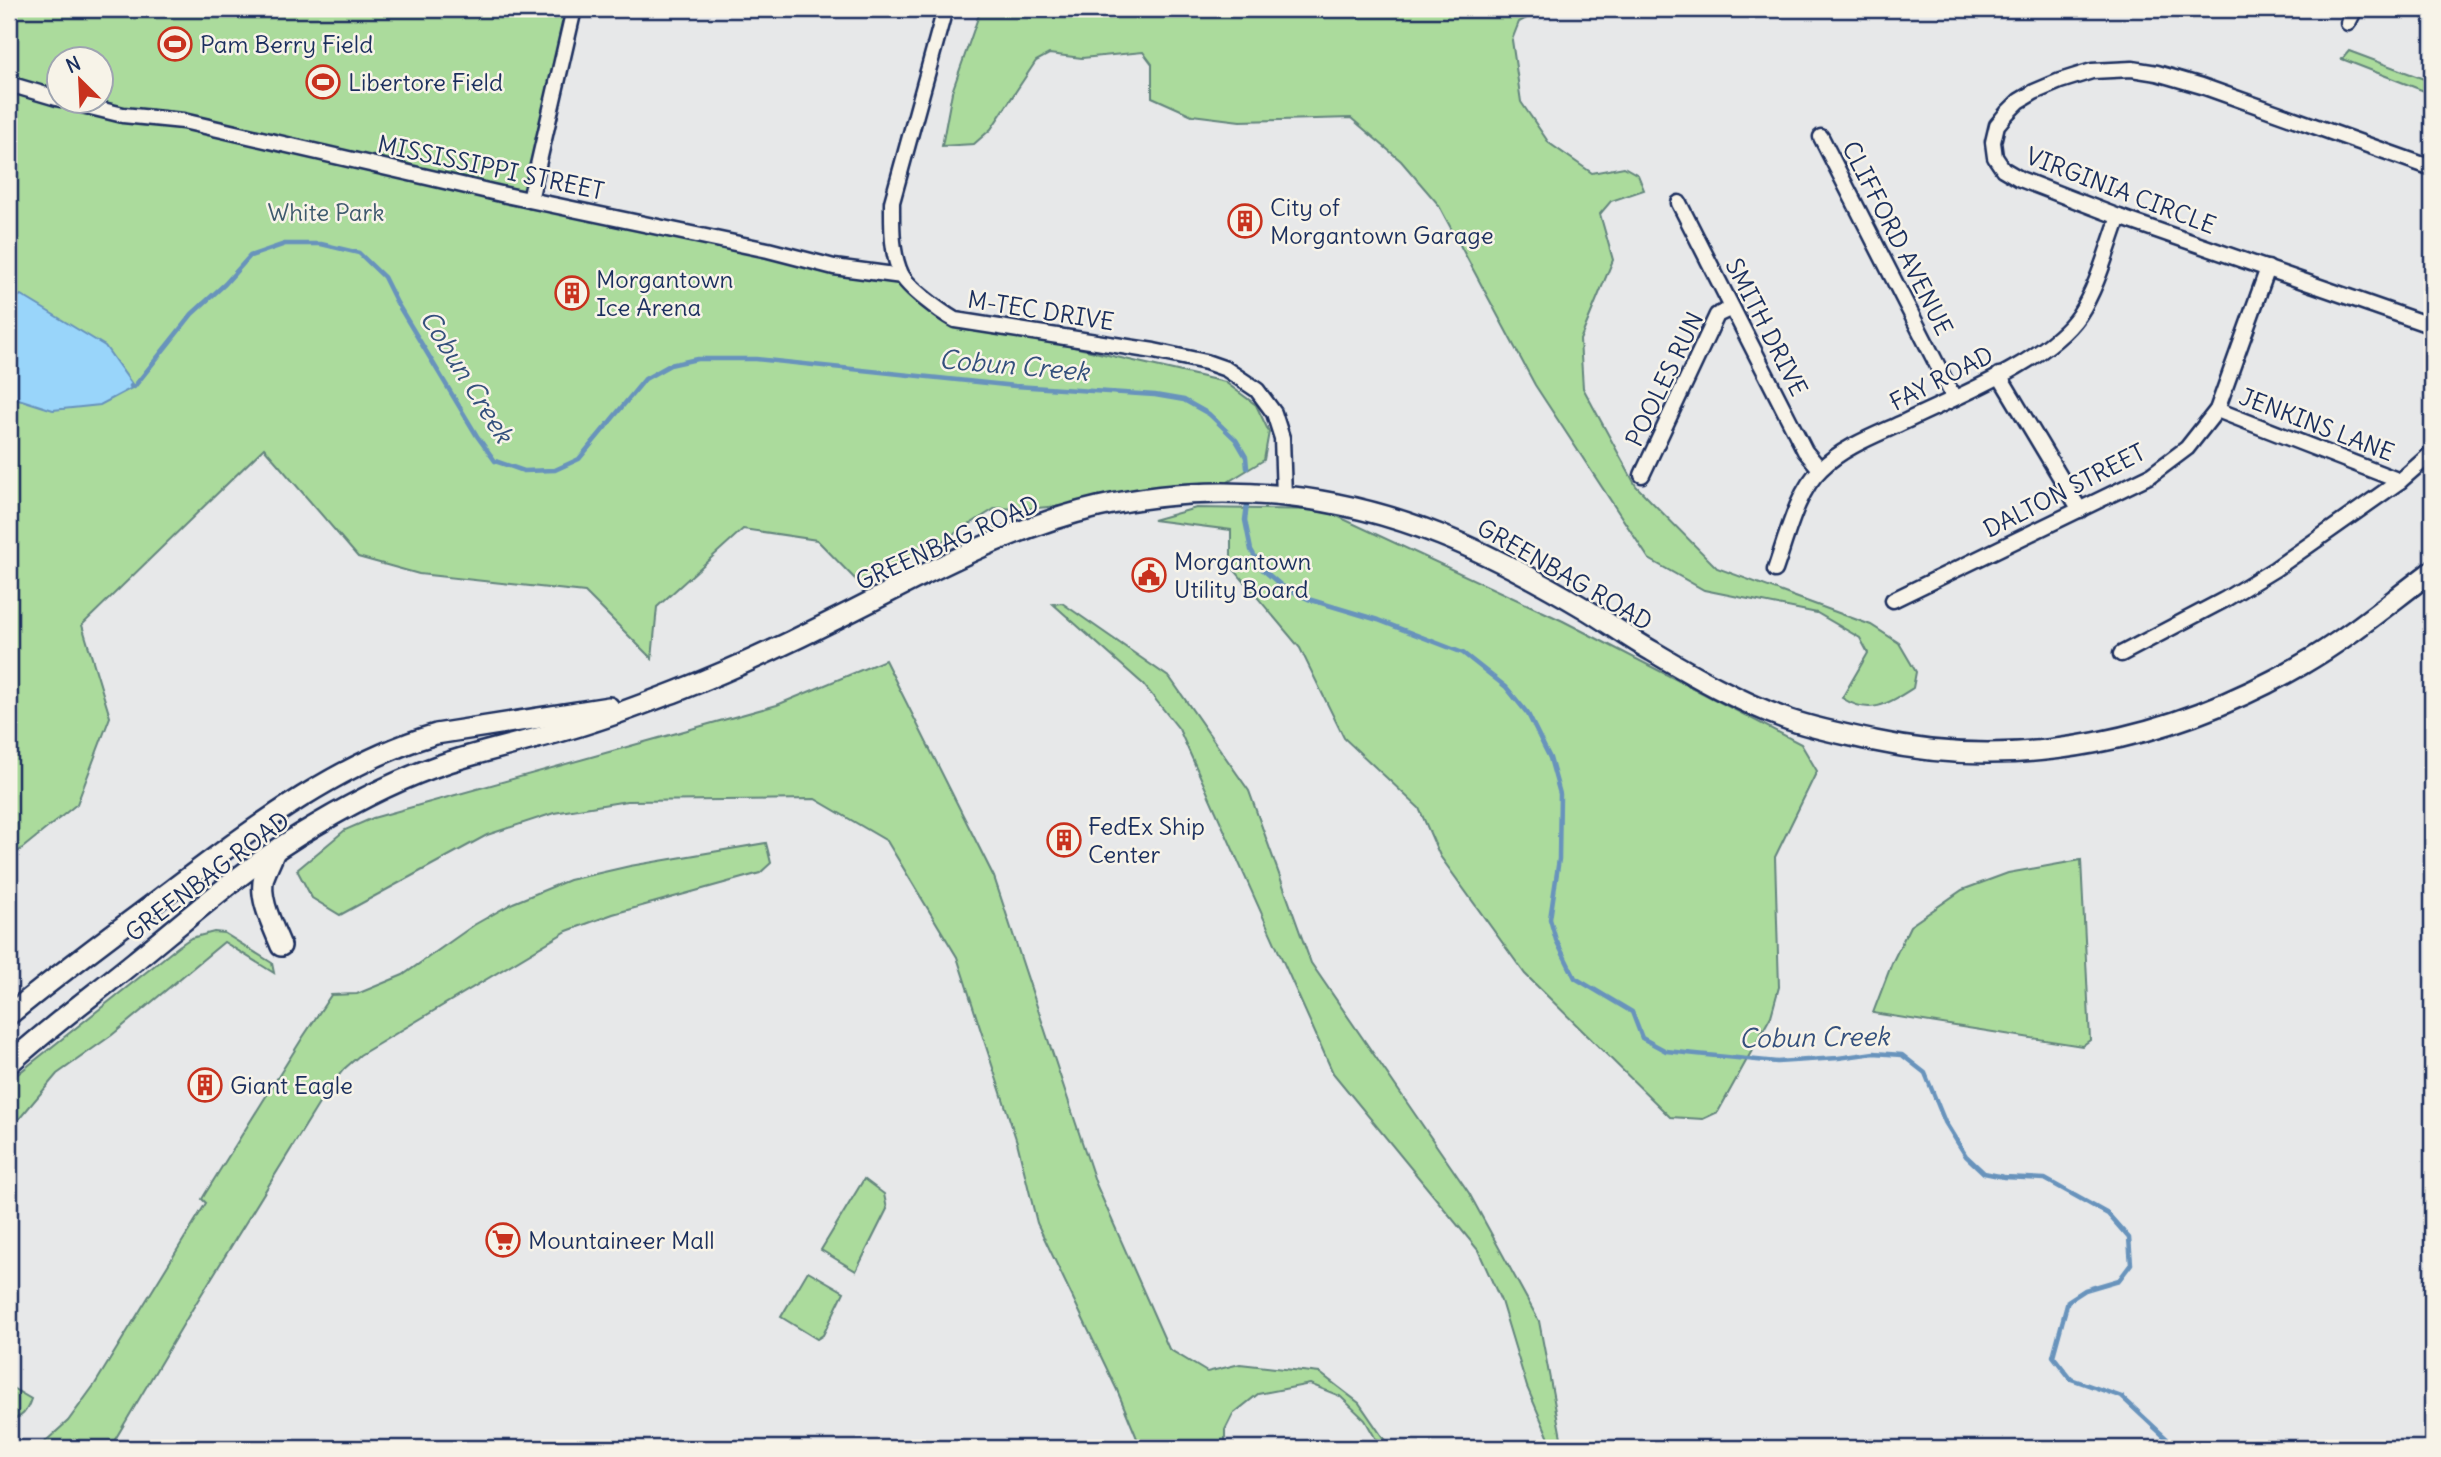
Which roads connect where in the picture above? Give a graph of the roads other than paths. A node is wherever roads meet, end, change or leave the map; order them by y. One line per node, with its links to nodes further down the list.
1 (574, 9): 10 (street)
2 (945, 9): 14 (street)
3 (2355, 9): 4 (street)
4 (2348, 23)
5 (9, 84): 6 (street)
6 (46, 95)
7 (116, 113): 10 (street, MISSISSIPPI STREET)
8 (1821, 137): 18 (street, CLIFFORD AVENUE)
9 (2432, 168): 12 (street, VIRGINIA CIRCLE)
10 (530, 200): 14 (street, MISSISSIPPI STREET)
11 (1679, 203): 15 (street, SMITH DRIVE)
12 (2119, 217): 13 (street, VIRGINIA CIRCLE); 17 (street, FAY ROAD)
13 (2268, 268): 16 (street, VIRGINIA CIRCLE); 19 (street, DALTON STREET)
14 (902, 276): 24 (street, M-TEC DRIVE)
15 (1732, 309): 21 (street, SMITH DRIVE); 22 (street, POOLES RUN)
16 (2432, 326)
17 (1999, 375): 18 (street, FAY ROAD); 25 (street)
18 (1954, 398): 21 (street, FAY ROAD)
19 (2217, 410): 23 (street, JENKINS LANE); 25 (street, DALTON STREET)
20 (2432, 453): 23 (street)
21 (1821, 469): 26 (street, FAY ROAD)
22 (1642, 475)
23 (2400, 481): 29 (street)
24 (1284, 496): 27 (main road, GREENBAG ROAD); 30 (main road, GREENBAG ROAD)
25 (2080, 510): 28 (street, DALTON STREET)
26 (1775, 569)
27 (2432, 572)
28 (1893, 600)
29 (2121, 654)
30 (655, 699): 31 (main road, GREENBAG ROAD); 33 (main road, GREENBAG ROAD)
31 (276, 849): 32 (main road); 34 (main road, GREENBAG ROAD)
32 (281, 946)
33 (9, 1015)
34 (9, 1064)

